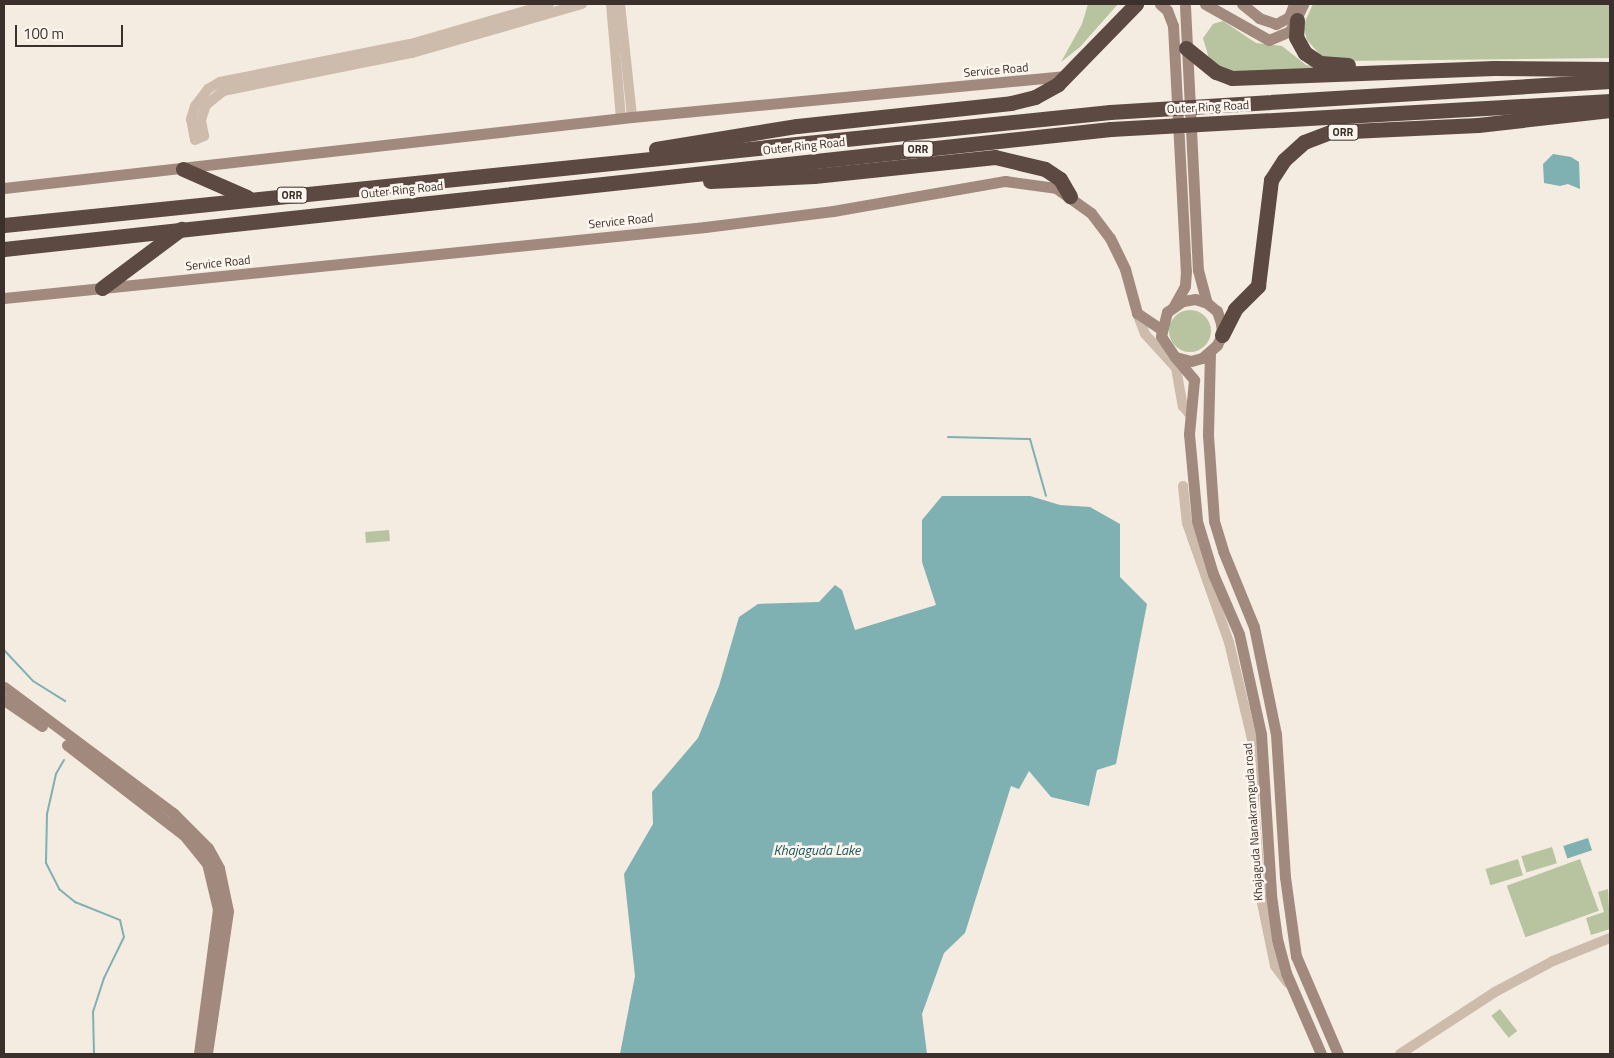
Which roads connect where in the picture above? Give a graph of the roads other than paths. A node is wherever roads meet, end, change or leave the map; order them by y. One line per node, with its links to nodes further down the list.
1 (549, 4): 19 (street)
2 (582, 4): 19 (street)
3 (611, 4): 24 (street)
4 (620, 4): 24 (street)
5 (1136, 4): 16 (highway, ORR)
6 (1161, 4): 11 (main road); 37 (main road)
7 (1205, 4): 12 (main road)
8 (1242, 4): 12 (main road)
9 (1294, 4): 12 (main road)
10 (1303, 4): 12 (main road)
11 (1187, 5): 13 (main road)
12 (1290, 21): 14 (highway, ORR)
13 (1186, 48): 14 (highway, ORR); 36 (main road)
14 (1494, 68): 17 (highway, ORR)
15 (1610, 69): 17 (highway, ORR)
16 (1066, 76): 24 (main road, Service Road); 25 (highway, ORR)
17 (1581, 76): 18 (highway, Outer Ring Road / ORR); 25 (highway, Outer Ring Road / ORR)
18 (1610, 80)
19 (228, 86): 19 (street)
20 (1610, 101): 21 (highway, ORR)
21 (1583, 108): 22 (highway, ORR); 23 (highway, ORR)
22 (1550, 110): 28 (highway, Outer Ring Road / ORR); 40 (highway, ORR)
23 (1610, 110)
24 (627, 118): 26 (main road, Service Road)
25 (562, 166): 30 (highway, Outer Ring Road / ORR)
26 (183, 169): 27 (main road, Service Road); 30 (highway)
27 (4, 188)
28 (564, 188): 29 (highway, ORR); 32 (highway, Outer Ring Road / ORR)
29 (1070, 196): 34 (main road, Service Road); 38 (main road, Service Road)
30 (252, 199): 31 (highway, Outer Ring Road / ORR)
31 (4, 225)
32 (182, 228): 33 (highway, Outer Ring Road / ORR); 34 (highway)
33 (4, 248)
34 (102, 288): 35 (main road, Service Road)
35 (4, 298)
36 (1207, 303): 37 (main road); 40 (main road)
37 (1172, 308): 39 (main road)
38 (1136, 313): 39 (main road); 43 (street)
39 (1161, 329): 42 (main road)
40 (1222, 335): 41 (main road)
41 (1210, 352): 42 (main road); 53 (main road)
42 (1175, 358): 43 (main road, Khajaguda Nanakramguda road)
43 (1191, 416): 47 (main road, Khajaguda Nanakramguda road)
44 (1183, 486): 47 (street)
45 (4, 687): 48 (main road)
46 (4, 700): 48 (main road)
47 (1251, 713): 52 (main road, Khajaguda Nanakramguda road)
48 (57, 733): 50 (main road); 51 (main road)
49 (1610, 938): 54 (street)
50 (199, 1054)
51 (207, 1054)
52 (1321, 1054)
53 (1338, 1054)
54 (1400, 1054)

